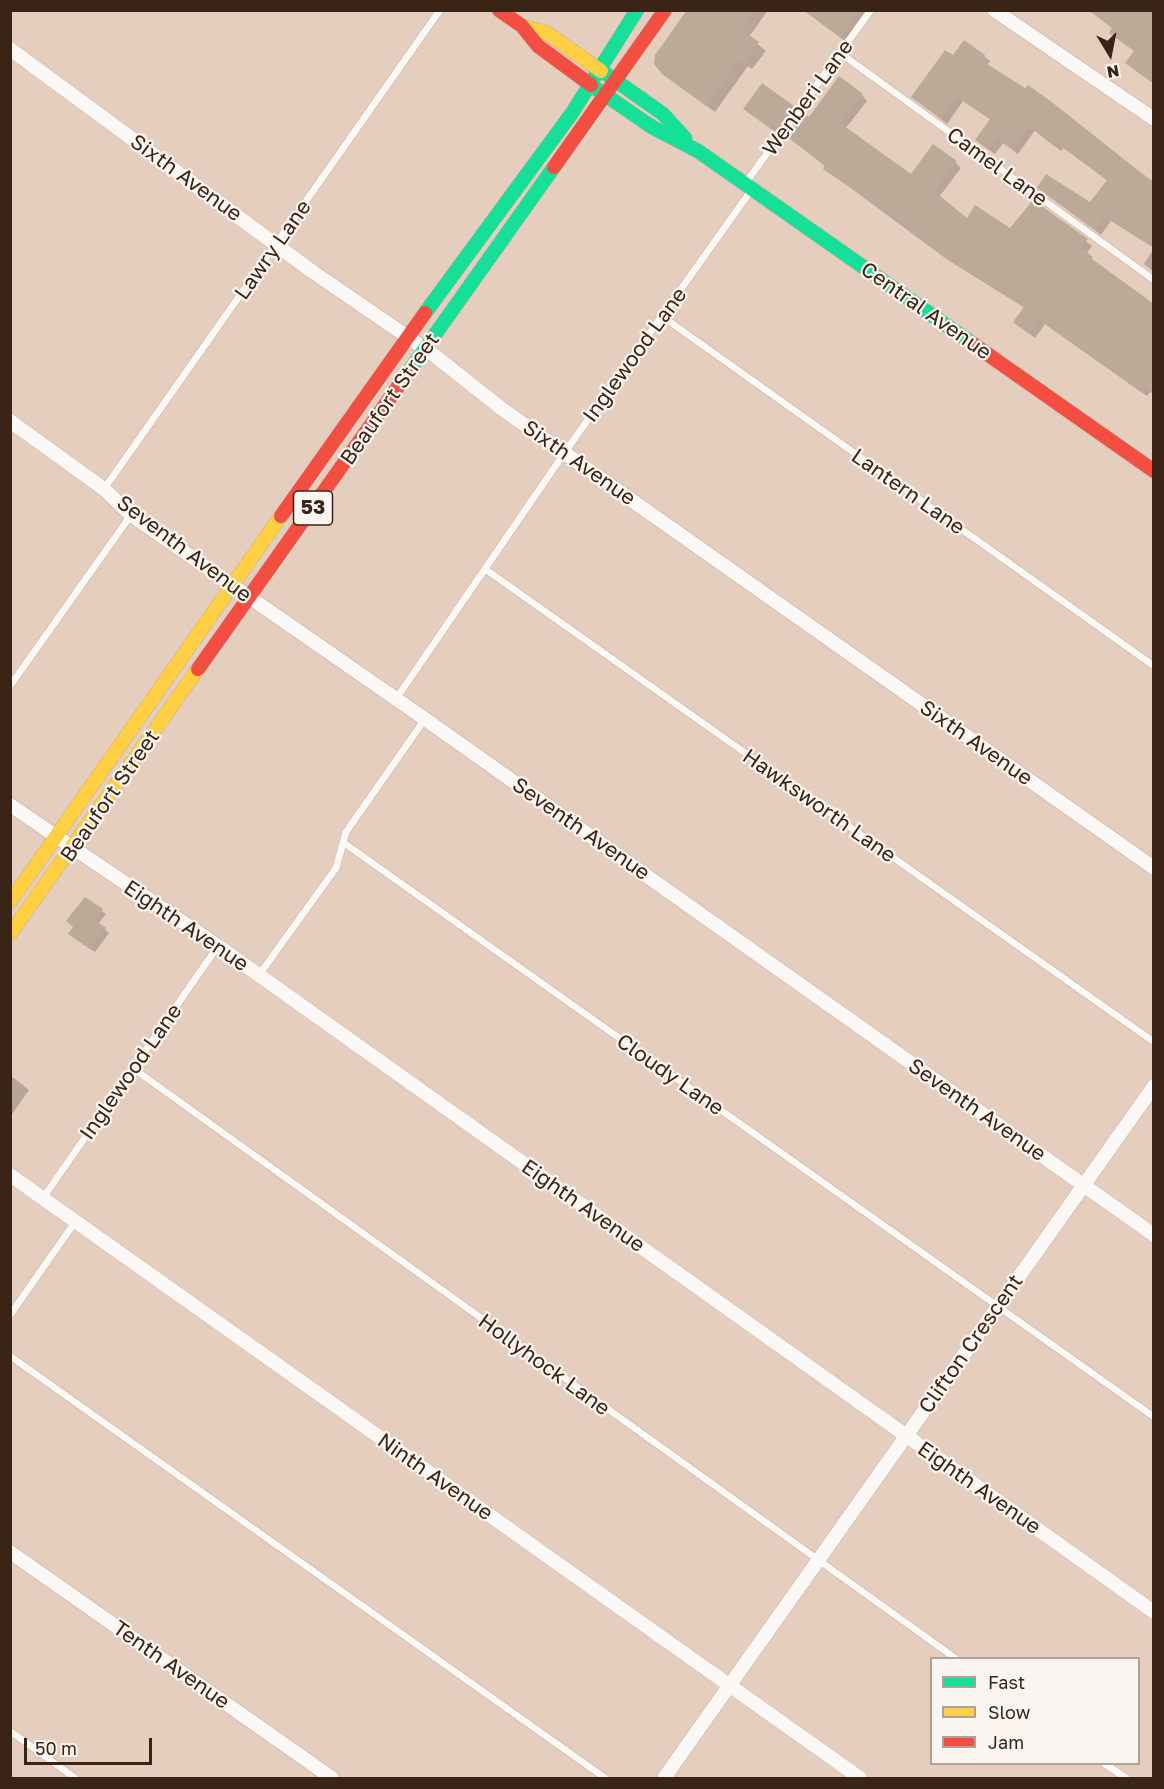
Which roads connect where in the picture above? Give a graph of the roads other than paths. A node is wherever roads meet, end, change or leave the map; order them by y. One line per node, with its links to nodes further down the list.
1 (440, 10): 17 (lane, Lawry Lane)
2 (499, 10): 7 (main road, Central Avenue)
3 (637, 10): 10 (main road, Beaufort Street / 53)
4 (665, 10): 11 (main road, Beaufort Street / 53)
5 (870, 10): 9 (lane, Wenberi Lane)
6 (994, 10): 14 (street)
7 (522, 26): 10 (main road, Central Avenue); 12 (main road, Central Avenue)
8 (10, 49): 17 (street, Sixth Avenue)
9 (840, 53): 16 (lane, Wenberi Lane); 18 (lane, Camel Lane)
10 (601, 71): 11 (main road, Central Avenue); 12 (main road, Beaufort Street / 53)
11 (616, 81): 13 (main road, Beaufort Street / 53); 15 (main road, Central Avenue)
12 (591, 85): 13 (main road, Central Avenue); 20 (main road, Beaufort Street / 53)
13 (606, 96): 15 (main road, Central Avenue); 21 (main road, Beaufort Street / 53)
14 (1154, 119)
15 (698, 151): 16 (main road, Central Avenue)
16 (748, 187): 19 (lane, Inglewood Lane); 24 (main road, Central Avenue)
17 (277, 245): 20 (street, Sixth Avenue); 25 (lane, Lawry Lane)
18 (1154, 280)
19 (663, 317): 23 (lane, Inglewood Lane); 30 (lane, Lantern Lane)
20 (408, 336): 21 (street, Sixth Avenue); 28 (main road, Beaufort Street / 53)
21 (426, 349): 23 (street, Sixth Avenue); 29 (main road, Beaufort Street / 53)
22 (10, 421): 25 (street, Seventh Avenue)
23 (565, 452): 27 (lane, Inglewood Lane); 38 (street, Sixth Avenue)
24 (1154, 471)
25 (104, 489): 26 (street, Seventh Avenue)
26 (131, 515): 28 (street, Seventh Avenue); 31 (lane)
27 (485, 569): 32 (lane, Inglewood Lane); 43 (lane, Hawksworth Lane)
28 (230, 585): 29 (street, Seventh Avenue); 35 (main road, Beaufort Street / 53)
29 (249, 598): 32 (street, Seventh Avenue); 37 (main road, Beaufort Street / 53)
30 (1154, 666)
31 (10, 686)
32 (396, 699): 33 (street, Seventh Avenue)
33 (425, 719): 36 (lane); 47 (street, Seventh Avenue)
34 (10, 805): 35 (street, Eighth Avenue)
35 (58, 838): 37 (street, Eighth Avenue); 39 (main road, Beaufort Street / 53)
36 (344, 843): 42 (lane); 51 (lane, Cloudy Lane)
37 (73, 848): 40 (main road, Beaufort Street / 53); 41 (street, Eighth Avenue)
38 (1154, 868)
39 (10, 902)
40 (10, 934)
41 (218, 946): 42 (street, Eighth Avenue); 44 (lane, Inglewood Lane)
42 (259, 975): 55 (street, Eighth Avenue)
43 (1154, 1042)
44 (134, 1069): 48 (lane, Inglewood Lane); 57 (lane, Hollyhock Lane)
45 (1154, 1086): 47 (street, Clifton Crescent)
46 (10, 1174): 48 (street, Ninth Avenue)
47 (1083, 1185): 50 (street, Seventh Avenue); 51 (street, Clifton Crescent)
48 (44, 1198): 49 (street, Ninth Avenue)
49 (75, 1222): 52 (lane); 60 (street, Ninth Avenue)
50 (1154, 1235)
51 (997, 1306): 54 (lane, Cloudy Lane); 55 (street, Clifton Crescent)
52 (10, 1315)
53 (10, 1356): 65 (lane)
54 (1154, 1417)
55 (906, 1436): 57 (street, Clifton Crescent); 58 (street, Eighth Avenue)
56 (10, 1552): 64 (street, Tenth Avenue)
57 (816, 1561): 59 (lane, Hollyhock Lane); 60 (street, Clifton Crescent)
58 (1154, 1612)
59 (952, 1657)
60 (728, 1686): 66 (street, Clifton Crescent); 67 (street, Ninth Avenue)
61 (10, 1731): 63 (lane)
62 (1106, 1765): 68 (lane)
63 (75, 1779)
64 (333, 1779)
65 (605, 1779)
66 (664, 1779)
67 (860, 1779)
68 (1126, 1779)

